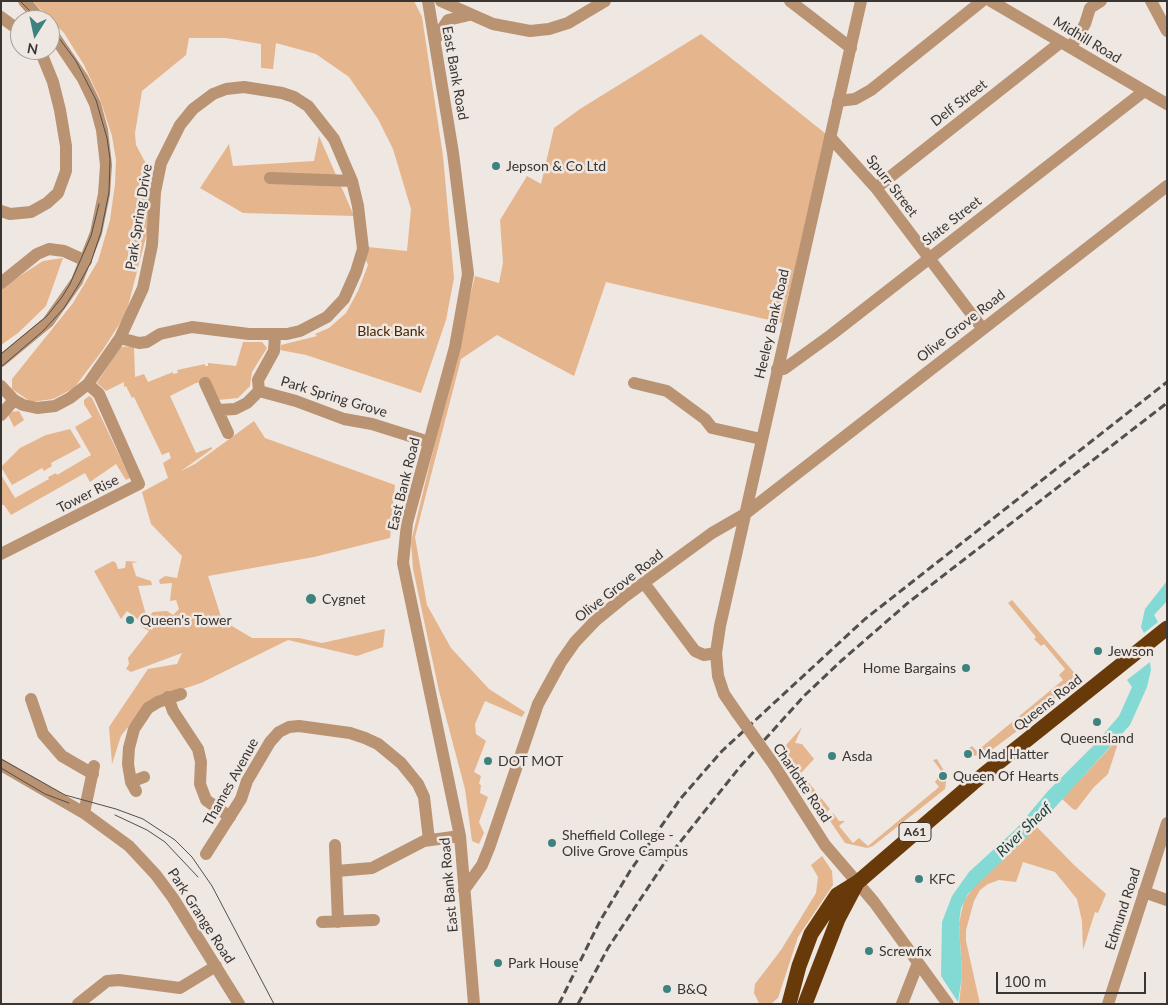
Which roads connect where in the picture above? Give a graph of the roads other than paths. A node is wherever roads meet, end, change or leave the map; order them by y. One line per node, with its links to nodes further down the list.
1 (428, 1): 12 (street, East Bank Road)
2 (441, 1): 10 (street)
3 (605, 1): 10 (street)
4 (790, 1): 15 (street)
5 (861, 1): 15 (street, Heeley Bank Road)
6 (982, 1): 18 (street)
7 (991, 1): 14 (street, Midhill Road)
8 (1101, 1): 14 (street, Delf Street)
9 (1150, 1): 11 (street)
10 (469, 16): 12 (street)
11 (1167, 31)
12 (435, 40): 44 (street, East Bank Road)
13 (60, 45): 27 (street)
14 (1066, 45): 17 (street, Midhill Road); 24 (street, Delf Street)
15 (850, 48): 18 (street, Heeley Bank Road)
16 (44, 60): 25 (street)
17 (1143, 92): 19 (street, Midhill Road); 26 (street, Slate Street)
18 (838, 101): 20 (street, Heeley Bank Road)
19 (1167, 104)
20 (830, 137): 24 (street, Spurr Street); 33 (street, Heeley Bank Road)
21 (270, 178): 22 (street)
22 (352, 181): 30 (street, Park Spring Drive); 31 (street, Park Spring Drive)
23 (1167, 186): 29 (street, Olive Grove Road)
24 (876, 188): 26 (street, Spurr Street)
25 (1, 211)
26 (929, 258): 29 (street, Spurr Street); 33 (street, Slate Street)
27 (86, 261): 28 (street); 32 (street)
28 (1, 283)
29 (982, 328): 46 (street, Olive Grove Road)
30 (276, 335): 31 (street, Park Spring Drive); 38 (street, Park Spring Grove)
31 (120, 338): 36 (street, Park Spring Drive)
32 (1, 361)
33 (777, 369): 43 (street, Heeley Bank Road)
34 (206, 383): 40 (street)
35 (634, 383): 43 (street)
36 (88, 384): 39 (street, Park Spring Drive); 48 (street, Tower Rise)
37 (1, 386): 39 (street, Park Spring Drive)
38 (259, 391): 40 (street); 44 (street, Park Spring Grove)
39 (14, 400): 41 (street)
40 (218, 410): 42 (street)
41 (1, 415)
42 (228, 433)
43 (761, 439): 45 (street, Heeley Bank Road)
44 (429, 442): 60 (street, East Bank Road)
45 (752, 481): 46 (street); 47 (street, Heeley Bank Road)
46 (775, 491): 47 (street, Olive Grove Road)
47 (745, 514): 49 (street, Olive Grove Road); 51 (street, Heeley Bank Road)
48 (1, 554)
49 (644, 583): 51 (street); 63 (street, Olive Grove Road)
50 (1161, 632): 67 (highway, Queens Road / A61)
51 (716, 653): 67 (street, Charlotte Road, bridge)
52 (182, 694): 53 (street)
53 (168, 698): 56 (street); 58 (street)
54 (31, 699): 57 (street)
55 (1, 765): 57 (street, Park Grange Road)
56 (144, 778)
57 (84, 813): 75 (street, Park Grange Road)
58 (230, 817): 61 (street, Thames Avenue); 64 (street, Thames Avenue)
59 (1167, 823): 69 (street, Edmund Road)
60 (460, 836): 61 (street); 65 (street, East Bank Road)
61 (429, 840): 66 (street)
62 (335, 845): 66 (street)
63 (489, 848): 65 (street); 68 (street, Olive Grove Road)
64 (206, 854)
65 (462, 857): 68 (street, East Bank Road)
66 (336, 871): 73 (street)
67 (858, 882): 74 (street, Charlotte Road); 79 (highway, Queens Road / A61); 80 (highway, Queens Road / A61)
68 (464, 890): 78 (street, East Bank Road)
69 (1144, 892): 70 (street); 83 (street, Edmund Road)
70 (1167, 900)
71 (374, 920): 73 (street)
72 (322, 922): 73 (street)
73 (338, 922)
74 (918, 963): 81 (street); 82 (street, Charlotte Road)
75 (216, 966): 76 (street); 77 (street, Park Grange Road)
76 (78, 1004)
77 (239, 1004)
78 (474, 1004)
79 (789, 1004)
80 (806, 1004)
81 (902, 1004)
82 (948, 1004)
83 (1108, 1004)

